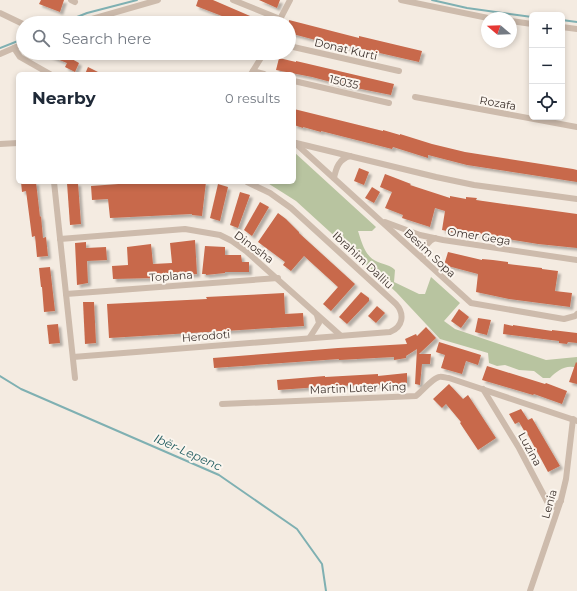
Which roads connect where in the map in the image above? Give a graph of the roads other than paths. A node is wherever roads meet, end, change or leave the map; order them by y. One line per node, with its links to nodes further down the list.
1 (158, 0): 6 (street)
2 (233, 0): 7 (street)
3 (290, 0): 8 (street)
4 (401, 0): 9 (street)
5 (0, 13): 10 (street)
6 (102, 16)
7 (268, 16)
8 (282, 16)
9 (481, 17)
10 (16, 21)
11 (517, 22): 12 (street)
12 (529, 24)
13 (565, 27): 14 (street)
14 (577, 29)
15 (14, 48): 17 (street); 18 (street)
16 (296, 48): 21 (street, Donat Kurti)
17 (16, 51)
18 (0, 54)
19 (25, 60): 22 (street)
20 (260, 60): 23 (street)
21 (399, 71)
22 (46, 72)
23 (253, 72)
24 (296, 81): 26 (street, 15035)
25 (416, 98): 27 (street, Rozafa)
26 (389, 103)
27 (577, 127)
28 (296, 142): 32 (street, Besim Sopa)
29 (16, 143): 30 (street)
30 (0, 144)
31 (296, 144): 33 (street, Besim Sopa)
32 (350, 156): 33 (street); 36 (street, Besim Sopa)
33 (334, 178): 37 (street, Besim Sopa)
34 (54, 184): 39 (street)
35 (251, 184): 46 (street, Ibrahim Dalliu)
36 (577, 199)
37 (381, 221): 38 (street, Omer Gega); 40 (street, Besim Sopa)
38 (435, 238): 40 (street); 41 (street, Omer Gega)
39 (60, 239): 42 (street, Dinosha); 43 (street)
40 (422, 259): 45 (street, Besim Sopa)
41 (577, 260)
42 (278, 278): 43 (street, Toplana); 44 (street, Dinosha)
43 (66, 294): 48 (street)
44 (316, 313): 46 (street, Dinosha); 47 (street)
45 (577, 314)
46 (340, 335): 47 (street, Herodoti)
47 (310, 338): 48 (street, Herodoti)
48 (73, 357): 49 (street)
49 (75, 378)
50 (483, 389): 51 (street, Martin Luter King); 52 (street, Martin Luter King); 53 (street, Luzina)
51 (222, 404)
52 (575, 420): 53 (street, Lenia)
53 (561, 500): 54 (street, Lenia)
54 (530, 591)

